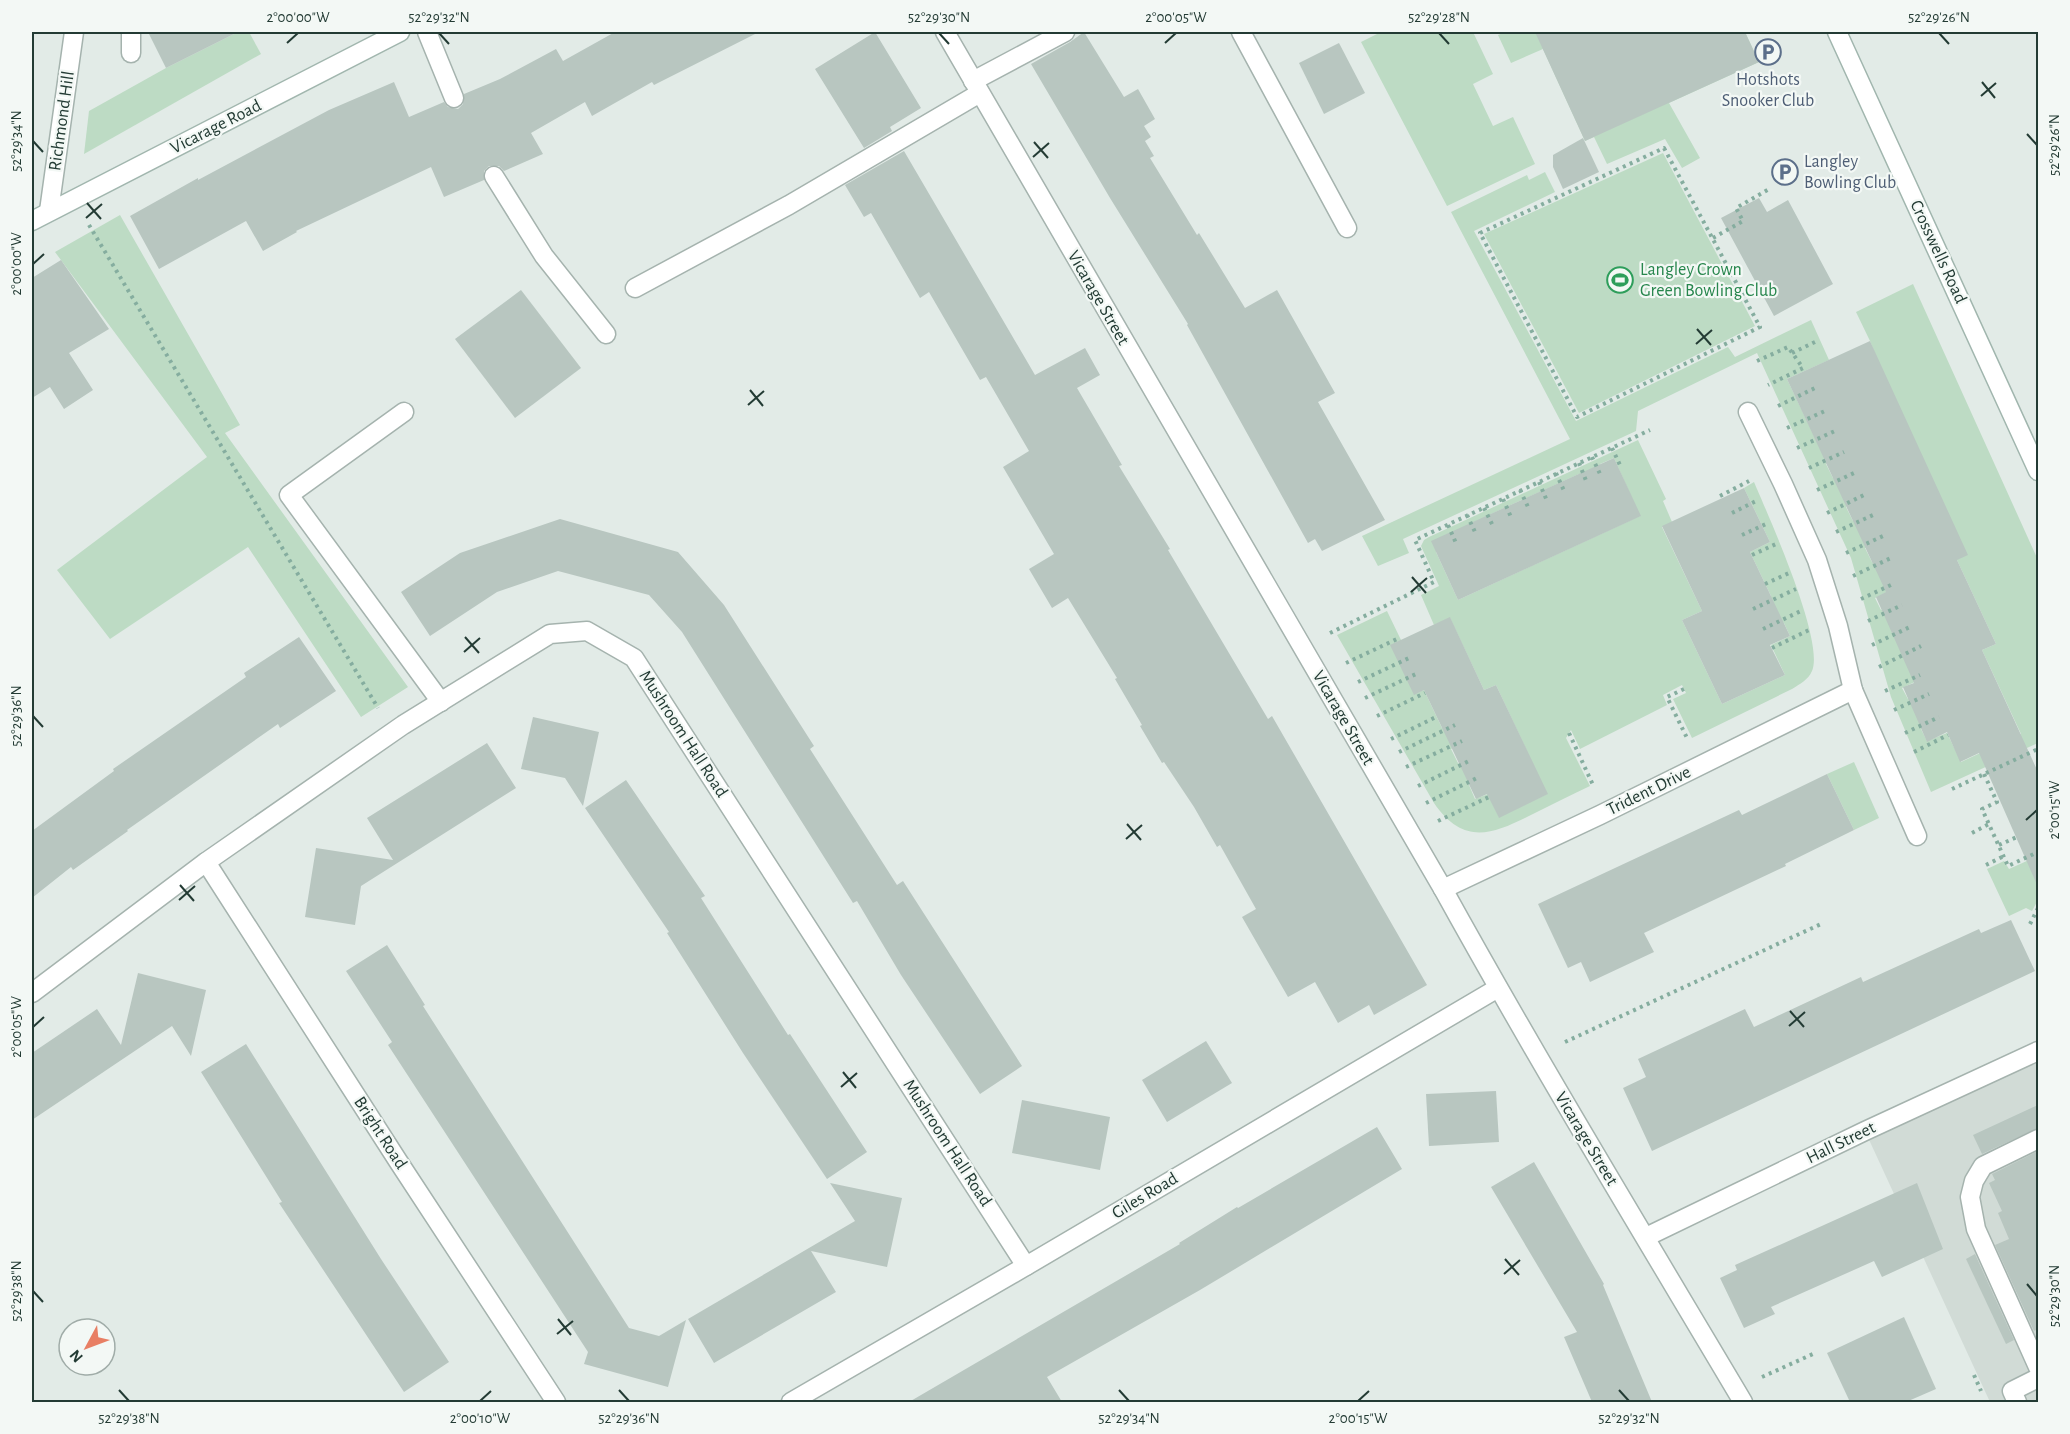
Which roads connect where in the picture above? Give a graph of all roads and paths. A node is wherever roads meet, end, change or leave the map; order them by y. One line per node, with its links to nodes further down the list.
1 (74, 32): 14 (street, Richmond Hill)
2 (131, 32): 9 (street)
3 (399, 32): 14 (street, Vicarage Road)
4 (427, 32): 11 (street)
5 (945, 32): 10 (street, Vicarage Street)
6 (1065, 32): 10 (street)
7 (1242, 32): 17 (street)
8 (1838, 32): 40 (street, Crosswells Road)
9 (131, 53)
10 (976, 87): 19 (street); 139 (street, Vicarage Street)
11 (454, 98)
12 (494, 176): 20 (street)
13 (1769, 189): 18 (path)
14 (49, 212): 15 (street, Vicarage Road)
15 (32, 221)
16 (89, 225): 106 (path)
17 (1347, 228)
18 (1713, 238): 18 (path)
19 (634, 288)
20 (606, 334)
21 (1819, 340): 22 (path)
22 (1792, 353): 23 (path); 24 (path)
23 (1757, 361)
24 (1768, 385)
25 (1815, 388): 26 (path)
26 (1777, 406)
27 (1825, 411): 30 (path)
28 (404, 412): 104 (street)
29 (1748, 412): 99 (street)
30 (1788, 428)
31 (1650, 430): 33 (path)
32 (1835, 431): 34 (path)
33 (1612, 447): 36 (path); 38 (path)
34 (1797, 448)
35 (1844, 452): 39 (path)
36 (1592, 457): 37 (path); 43 (path)
37 (1578, 463): 41 (path); 46 (path)
38 (1620, 465)
39 (1807, 469)
40 (2038, 471)
41 (1556, 473): 45 (path); 49 (path)
42 (1854, 473): 48 (path)
43 (1601, 476)
44 (1758, 477): 51 (path)
45 (1539, 482): 47 (path); 54 (path)
46 (1587, 483)
47 (1520, 490): 53 (path); 56 (path)
48 (1816, 490)
49 (1565, 493)
50 (1864, 495): 58 (path)
51 (1720, 496)
52 (1767, 496): 57 (path)
53 (1503, 499): 55 (path); 61 (path)
54 (1547, 501)
55 (1484, 508): 60 (path); 64 (path)
56 (1529, 509)
57 (1732, 513)
58 (1827, 513)
59 (1873, 514): 65 (path)
60 (1467, 515): 63 (path); 66 (path)
61 (1511, 517)
62 (1776, 519): 67 (path)
63 (1448, 525): 70 (path); 87 (path)
64 (1492, 526)
65 (1835, 532)
66 (1476, 534)
67 (1742, 535)
68 (1883, 536): 71 (path)
69 (1785, 540): 72 (path)
70 (1456, 543)
71 (1845, 554)
72 (1752, 555)
73 (1893, 557): 75 (path)
74 (1797, 569): 76 (path)
75 (1852, 576)
76 (1766, 584)
77 (1893, 584): 79 (path)
78 (1803, 585): 82 (path)
79 (1859, 600)
80 (1902, 605): 83 (path)
81 (1810, 607): 86 (path)
82 (1753, 609)
83 (1866, 622)
84 (1912, 626): 89 (path)
85 (1815, 627): 91 (path)
86 (1763, 629)
87 (1326, 635)
88 (1397, 639): 93 (path)
89 (1872, 645)
90 (1921, 646): 94 (path)
91 (1772, 648)
92 (1409, 658): 97 (path)
93 (1344, 664)
94 (1879, 667)
95 (1416, 674): 103 (path)
96 (1920, 675): 100 (path)
97 (1355, 683)
98 (1684, 689): 116 (path)
99 (1853, 690): 132 (street); 139 (street, Trident Drive)
100 (1885, 691)
101 (1425, 693): 107 (path)
102 (1929, 694): 105 (path)
103 (1364, 699)
104 (441, 702): 137 (street, Mushroom Hall Road); 149 (street, Mushroom Hall Road)
105 (1892, 711)
106 (381, 713)
107 (1375, 717)
108 (1436, 717): 114 (path)
109 (1940, 717): 112 (path)
110 (1455, 725): 118 (path)
111 (1569, 733): 126 (path)
112 (1902, 734)
113 (1948, 735): 119 (path)
114 (1388, 740)
115 (1462, 741): 121 (path)
116 (1689, 744)
117 (2038, 749): 122 (path)
118 (1396, 754)
119 (1909, 754)
120 (1471, 760): 124 (path)
121 (1404, 768)
122 (1984, 774): 125 (path); 130 (path)
123 (1479, 777): 128 (path)
124 (1415, 787)
125 (1952, 789)
126 (1596, 791)
127 (1489, 797): 129 (path)
128 (1425, 803)
129 (1437, 821)
130 (1989, 824): 131 (path); 134 (path)
131 (1972, 833)
132 (1917, 836)
133 (2017, 837): 134 (path)
134 (1999, 845): 136 (path)
135 (2038, 852): 136 (path)
136 (2004, 856): 138 (path)
137 (206, 862): 144 (street, Mushroom Hall Road); 154 (street, Bright Road)
138 (1986, 865)
139 (1443, 890): 143 (street, Vicarage Street)
140 (2038, 908): 142 (path)
141 (1821, 924): 145 (path)
142 (2030, 924)
143 (1498, 988): 148 (street, Vicarage Street); 149 (street, Giles Road)
144 (32, 993)
145 (1564, 1042)
146 (2038, 1051): 148 (street, Hall Street)
147 (2038, 1139): 151 (street)
148 (1646, 1237): 156 (street, Vicarage Street)
149 (1026, 1266): 155 (street, Giles Road)
150 (1813, 1354): 153 (path)
151 (2038, 1367)
152 (2038, 1378): 157 (street)
153 (1757, 1379)
154 (556, 1402)
155 (791, 1402)
156 (1743, 1402)
157 (2017, 1402)

